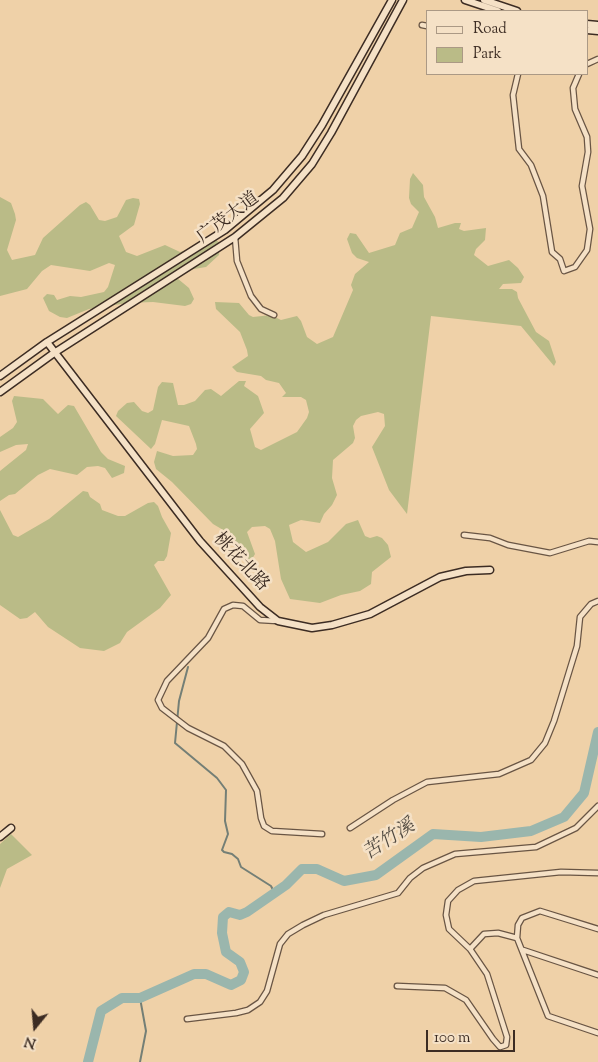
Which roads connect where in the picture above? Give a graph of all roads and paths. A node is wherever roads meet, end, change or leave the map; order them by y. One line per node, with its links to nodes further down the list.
1 (392, 0): 11 (main road, 广茂大道)
2 (403, 0): 9 (main road, 广茂大道)
3 (464, 0): 5 (main road)
4 (484, 0): 6 (main road)
5 (495, 10)
6 (514, 10)
7 (518, 75): 8 (street)
8 (579, 75)
9 (234, 237): 10 (street); 12 (main road, 广茂大道)
10 (274, 315)
11 (47, 342): 12 (main road, 桃花北路); 13 (main road, 广茂大道)
12 (54, 353): 14 (main road, 广茂大道); 19 (main road, 桃花北路)
13 (0, 376)
14 (0, 392)
15 (464, 535): 16 (street)
16 (598, 542)
17 (490, 570): 19 (main road, 桃花北路)
18 (598, 601): 22 (street)
19 (278, 621): 23 (street)
20 (598, 806): 32 (street)
21 (11, 828): 24 (main road)
22 (350, 828)
23 (322, 834)
24 (0, 837)
25 (598, 873): 28 (street)
26 (598, 929): 27 (street)
27 (517, 938): 28 (street); 29 (street)
28 (470, 949): 31 (street)
29 (523, 950): 30 (street); 33 (street)
30 (598, 975)
31 (397, 986)
32 (187, 1019)
33 (598, 1033)

